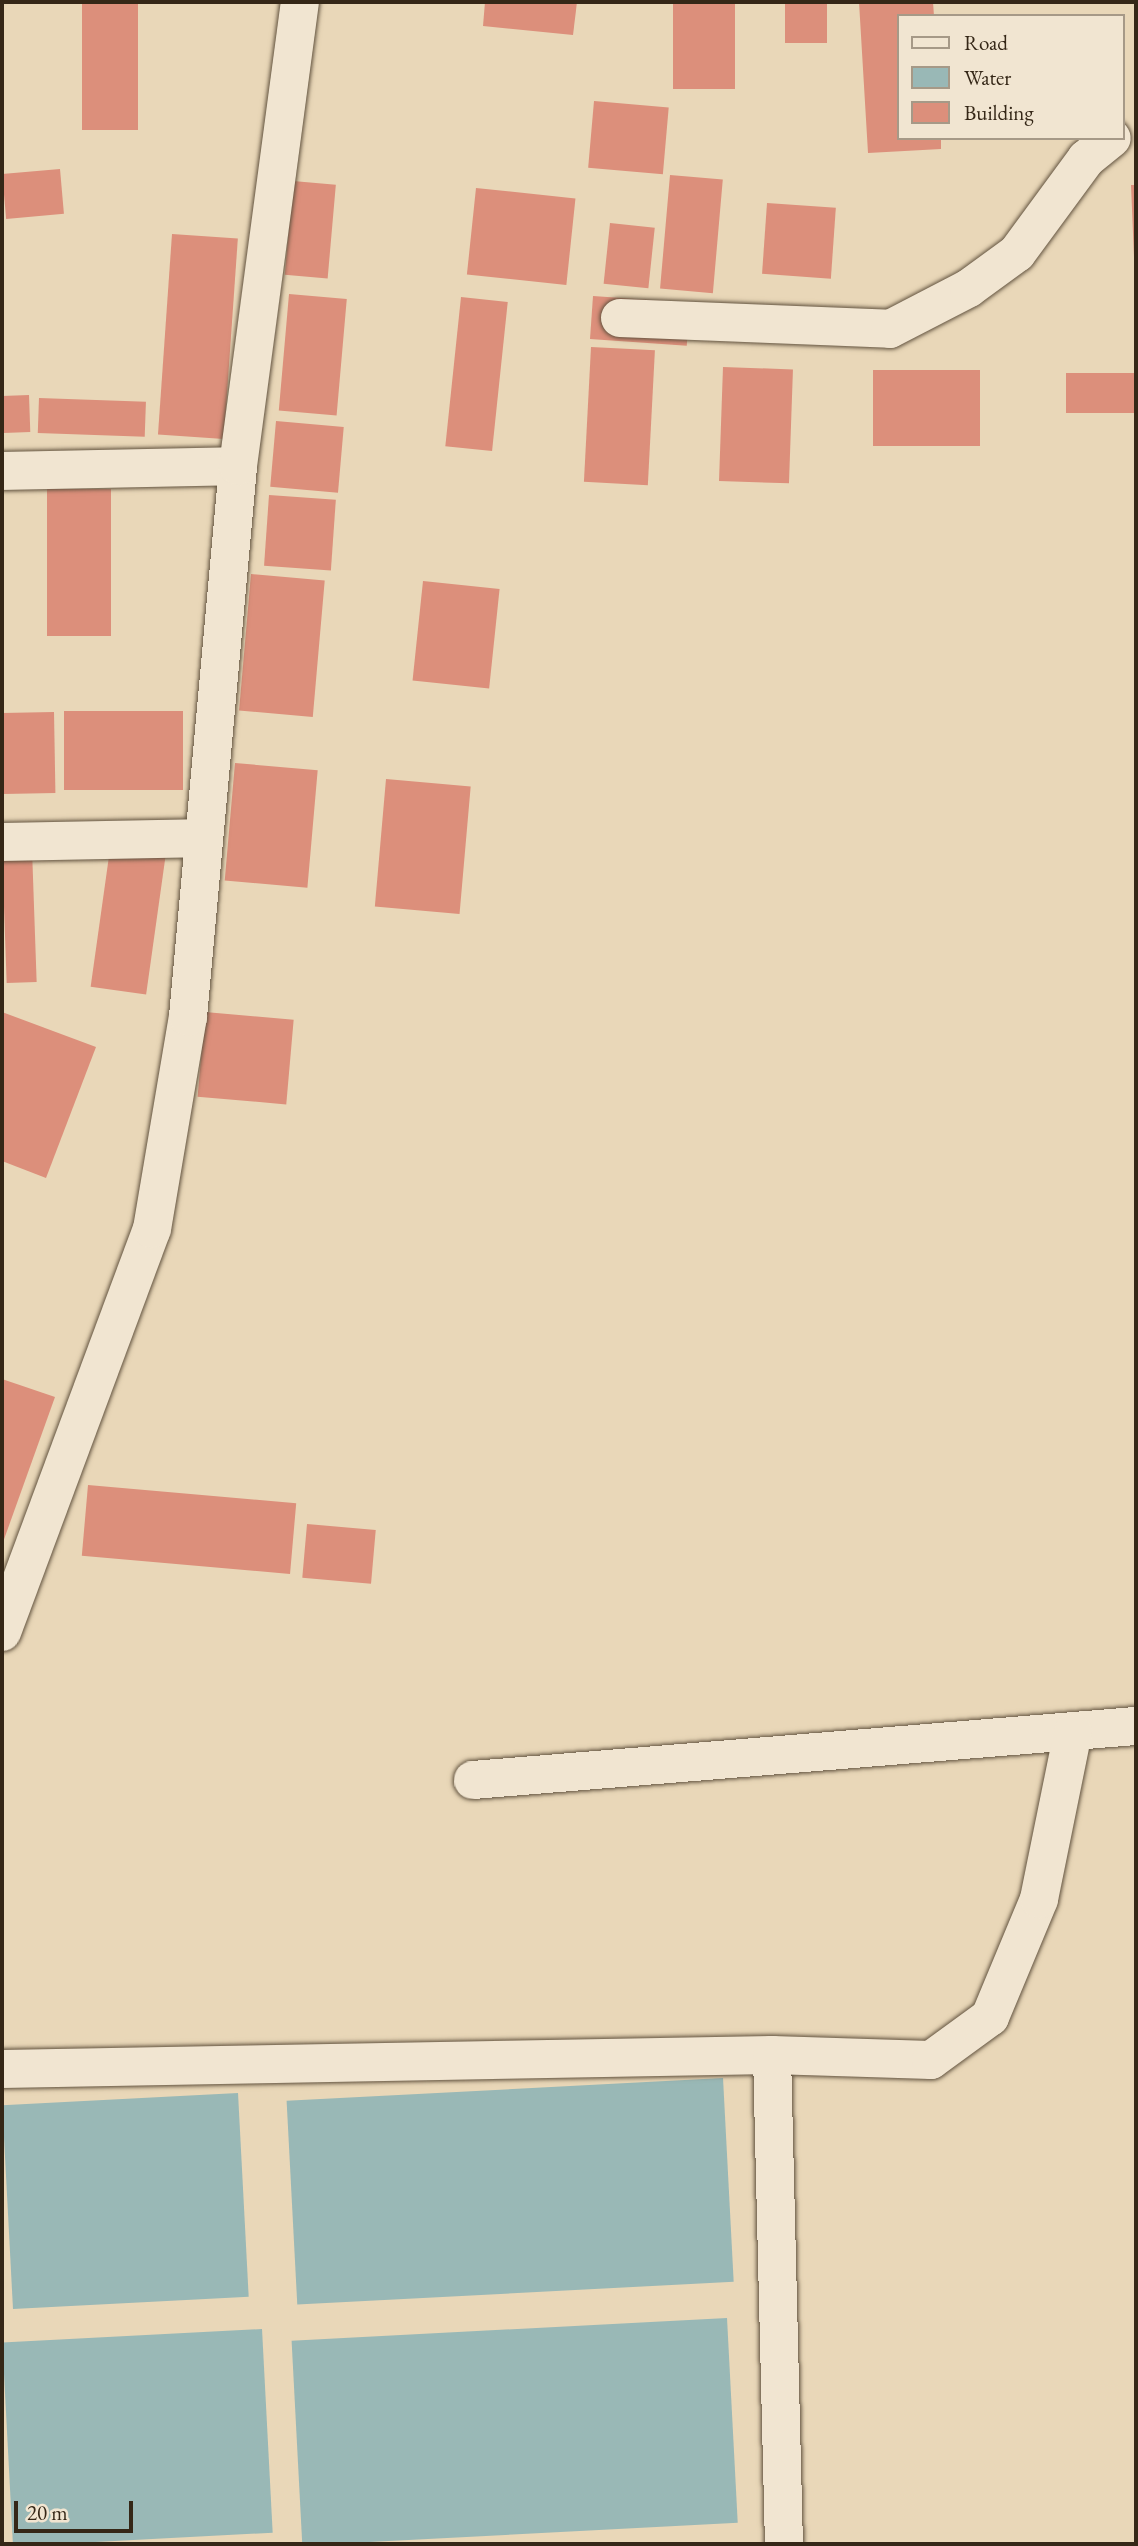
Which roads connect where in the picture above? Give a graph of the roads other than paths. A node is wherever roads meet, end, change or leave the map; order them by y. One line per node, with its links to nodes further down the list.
1 (300, 2): 4 (street)
2 (1110, 140): 3 (street)
3 (620, 318)
4 (238, 466): 5 (street); 6 (street)
5 (2, 471)
6 (204, 838): 7 (street); 8 (street)
7 (2, 842)
8 (2, 1632)
9 (1136, 1726): 10 (street)
10 (1073, 1732): 11 (street); 12 (street)
11 (473, 1780)
12 (772, 2055): 13 (street); 14 (street)
13 (2, 2069)
14 (784, 2544)

